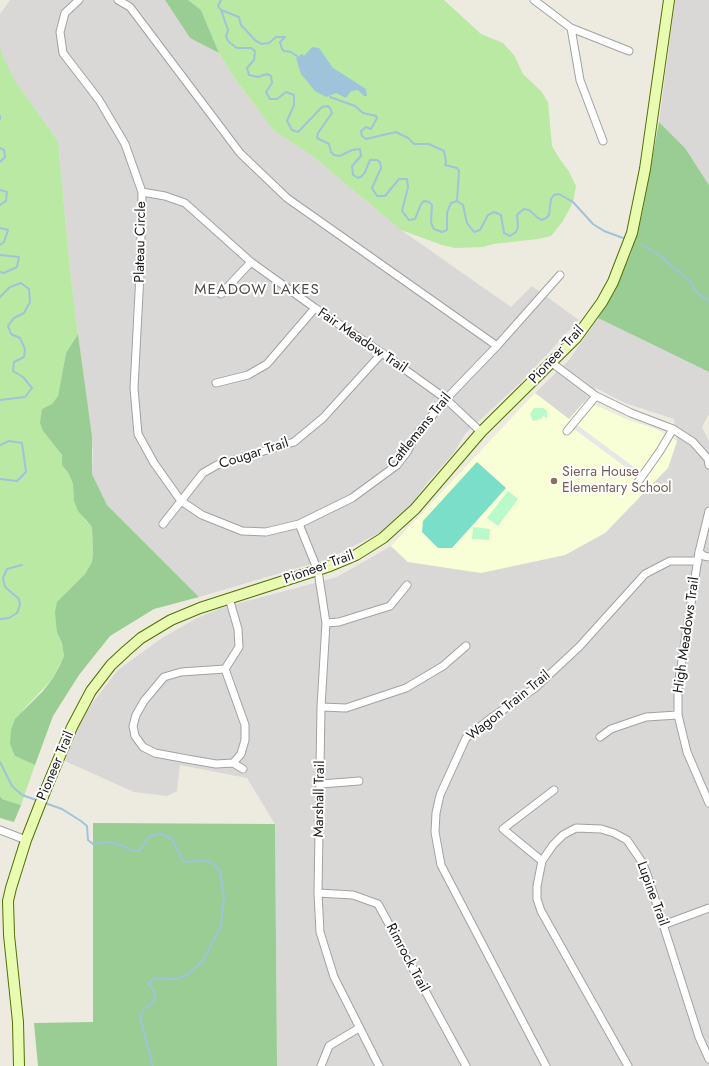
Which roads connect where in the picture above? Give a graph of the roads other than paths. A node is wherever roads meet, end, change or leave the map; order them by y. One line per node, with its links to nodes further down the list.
1 (79, 0): 8 (street, Plateau Circle)
2 (118, 0): 13 (street)
3 (534, 0): 5 (street)
4 (669, 0): 15 (main road, Pioneer Trail)
5 (571, 28): 6 (street); 7 (street)
6 (629, 51)
7 (602, 141)
8 (142, 192): 9 (street, Fair Meadow Trail); 24 (street, Plateau Circle)
9 (251, 262): 11 (street); 12 (street, Fair Meadow Trail)
10 (560, 275): 13 (street, Cattlemans Trail)
11 (221, 294)
12 (315, 308): 14 (street, Fair Meadow Trail); 16 (street)
13 (497, 346): 18 (street, Cattlemans Trail)
14 (382, 353): 18 (street, Fair Meadow Trail); 24 (street, Cougar Trail)
15 (552, 363): 17 (street); 21 (main road, Pioneer Trail)
16 (216, 383)
17 (596, 396): 19 (street); 20 (street)
18 (446, 399): 21 (street, Fair Meadow Trail); 27 (street, Cattlemans Trail)
19 (672, 429): 22 (street); 23 (street)
20 (568, 431)
21 (481, 432): 31 (main road, Pioneer Trail)
22 (709, 465)
23 (636, 485)
24 (181, 501): 26 (street, Cougar Trail); 27 (street, Cattlemans Trail)
25 (709, 511): 28 (street, High Meadows Trail)
26 (163, 524)
27 (299, 524): 31 (street, Marshall Trail)
28 (699, 552): 29 (street); 30 (street, High Meadows Trail)
29 (709, 557)
30 (698, 561): 38 (street, High Meadows Trail); 58 (street, Wagon Train Trail)
31 (318, 571): 33 (main road, Pioneer Trail); 34 (street, Marshall Trail)
32 (407, 585): 34 (street)
33 (230, 598): 36 (street); 47 (main road, Pioneer Trail)
34 (326, 623): 37 (street, Marshall Trail)
35 (466, 646): 37 (street)
36 (225, 670): 40 (street); 40 (street)
37 (321, 707): 43 (street, Marshall Trail)
38 (678, 715): 39 (street); 45 (street, High Meadows Trail)
39 (600, 737)
40 (233, 763): 41 (street)
41 (243, 769)
42 (359, 781): 43 (street)
43 (321, 784): 49 (street, Marshall Trail)
44 (554, 790): 48 (street)
45 (709, 803)
46 (0, 830): 47 (street)
47 (26, 840): 54 (main road, Pioneer Trail)
48 (542, 861): 51 (street, Lupine Trail); 59 (street, Lupine Trail)
49 (318, 893): 52 (street, Marshall Trail); 57 (street, Rimrock Trail)
50 (709, 908): 51 (street)
51 (663, 925): 53 (street, Lupine Trail)
52 (359, 1028): 55 (street); 56 (street, Marshall Trail)
53 (709, 1059)
54 (19, 1066)
55 (321, 1066)
56 (380, 1066)
57 (466, 1066)
58 (546, 1066)
59 (628, 1066)

